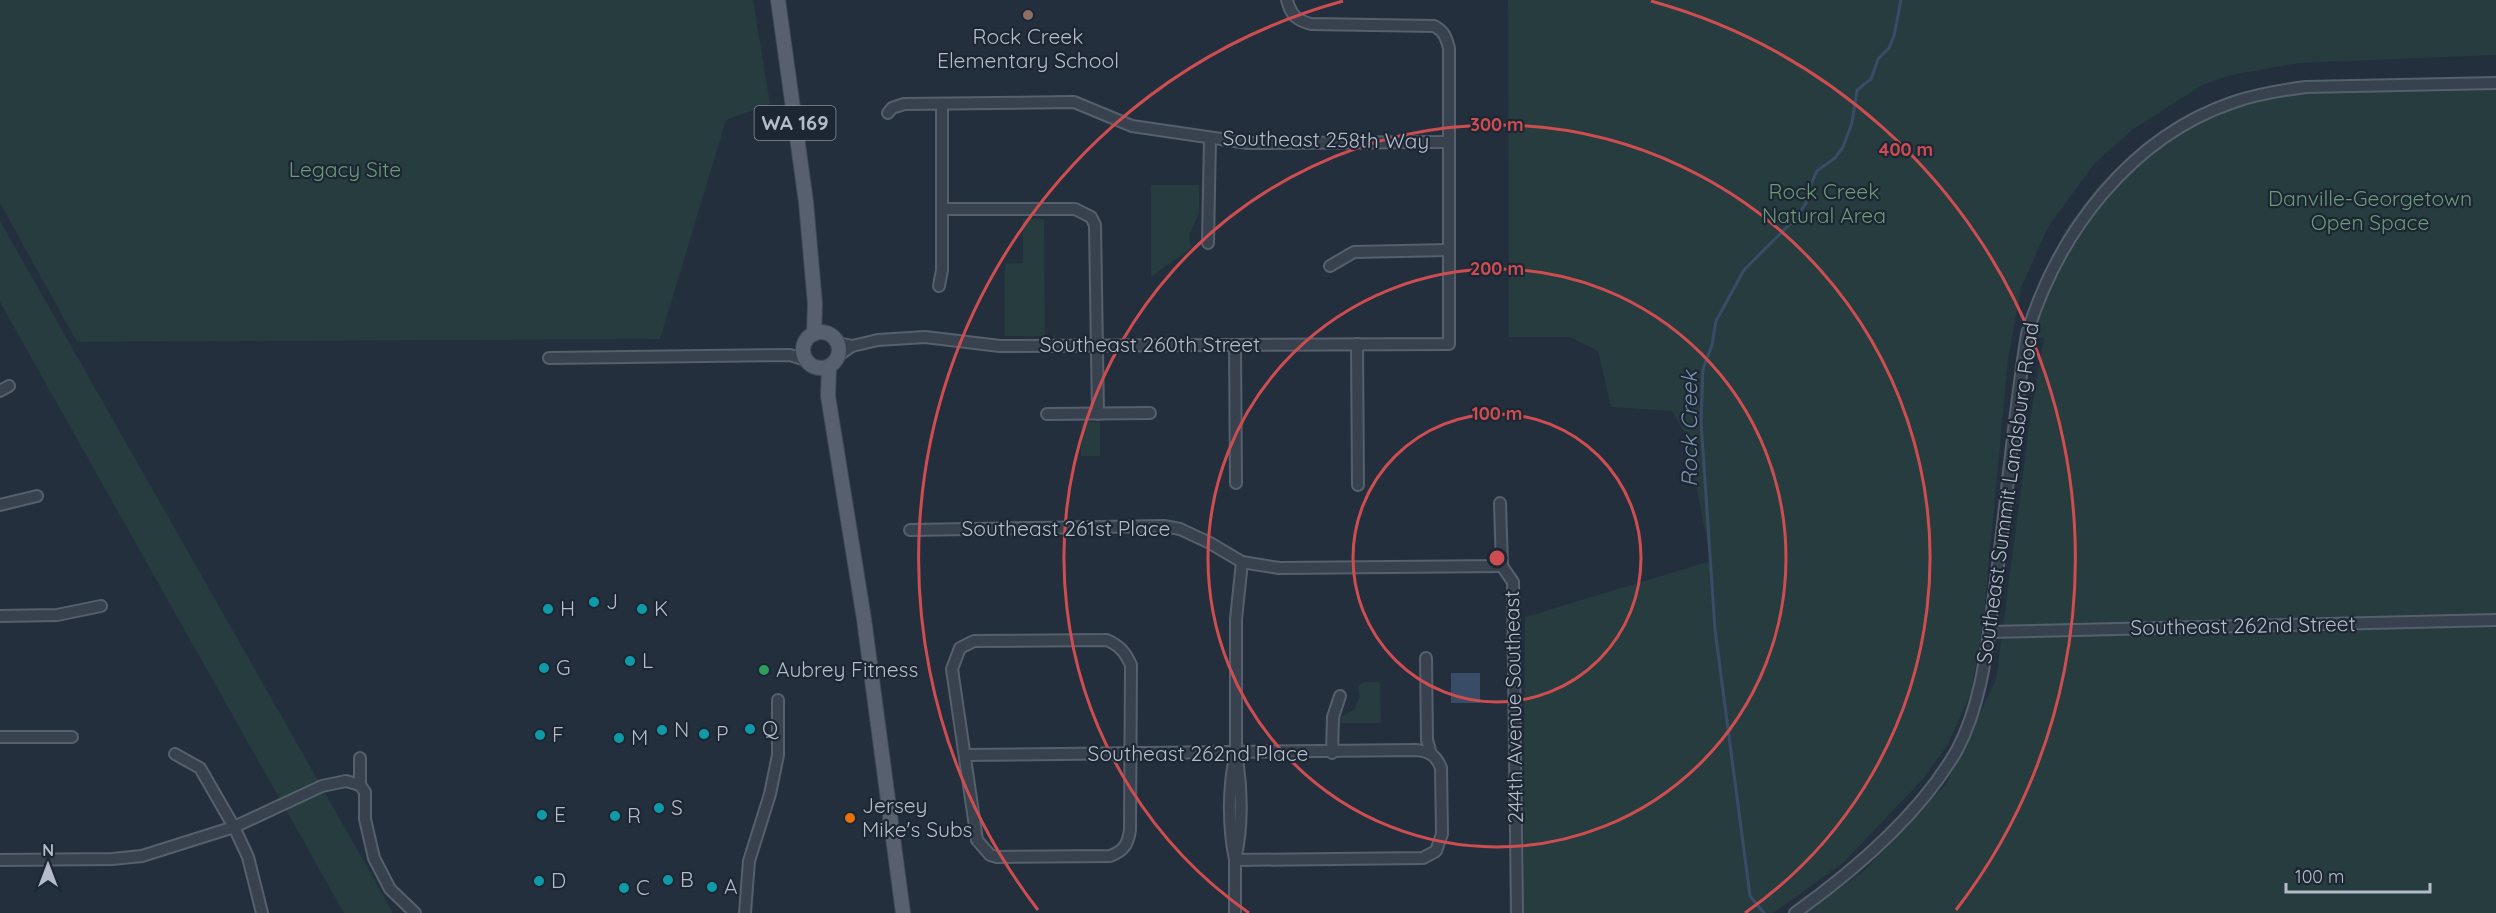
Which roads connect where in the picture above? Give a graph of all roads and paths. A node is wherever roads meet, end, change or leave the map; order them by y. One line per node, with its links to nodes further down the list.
1 (778, 0): 13 (main road, WA 169)
2 (1287, 0): 7 (street)
3 (2496, 83): 35 (street, Southeast Summit Landsburg Road)
4 (942, 104): 5 (street, Southeast 258th Way); 6 (street, Southeast 258th Way); 8 (street)
5 (888, 113)
6 (1210, 138): 7 (street, Southeast 258th Way); 9 (street)
7 (1449, 142): 10 (street)
8 (942, 209): 12 (street); 16 (street)
9 (1208, 243)
10 (1449, 250): 11 (street); 14 (street, Southeast 260th Street)
11 (1330, 266)
12 (939, 286)
13 (819, 333): 17 (main road); 18 (main road)
14 (1357, 344): 15 (street, Southeast 260th Street); 25 (street)
15 (1234, 345): 16 (street, Southeast 260th Street); 24 (street)
16 (1097, 346): 17 (street, Southeast 260th Street); 23 (street)
17 (838, 349): 20 (main road)
18 (800, 355): 19 (street); 20 (main road)
19 (549, 358)
20 (824, 367): 55 (main road)
21 (1150, 413): 23 (street)
22 (1047, 414): 23 (street)
23 (1098, 414)
24 (1236, 483)
25 (1358, 485)
26 (37, 496): 28 (street)
27 (1500, 503): 31 (street, 244th Avenue Southeast)
28 (0, 505)
29 (910, 530): 30 (street, Southeast 261st Place)
30 (1242, 562): 31 (street, Southeast 261st Place); 41 (street)
31 (1502, 566): 57 (street, 244th Avenue Southeast)
32 (101, 606): 33 (street)
33 (0, 616)
34 (2496, 620): 35 (street, Southeast 262nd Street)
35 (1989, 632): 58 (street, Southeast Summit Landsburg Road)
36 (1426, 658): 45 (street)
37 (1341, 696): 42 (street)
38 (778, 700): 54 (street)
39 (0, 737): 40 (street)
40 (72, 737)
41 (1236, 753): 42 (street, Southeast 262nd Place); 44 (street, Southeast 262nd Place); 51 (street)
42 (1332, 753): 45 (street, Southeast 262nd Place)
43 (175, 754): 49 (street)
44 (1131, 754): 46 (street, Southeast 262nd Place); 46 (street); 46 (street)
45 (1431, 754): 51 (street)
46 (964, 755)
47 (360, 758): 48 (street)
48 (360, 785): 49 (street); 53 (street)
49 (234, 826): 50 (street); 52 (street)
50 (0, 860)
51 (1235, 860): 56 (street)
52 (262, 913)
53 (415, 913)
54 (745, 913)
55 (903, 913)
56 (1235, 913)
57 (1517, 913)
58 (1795, 913)

